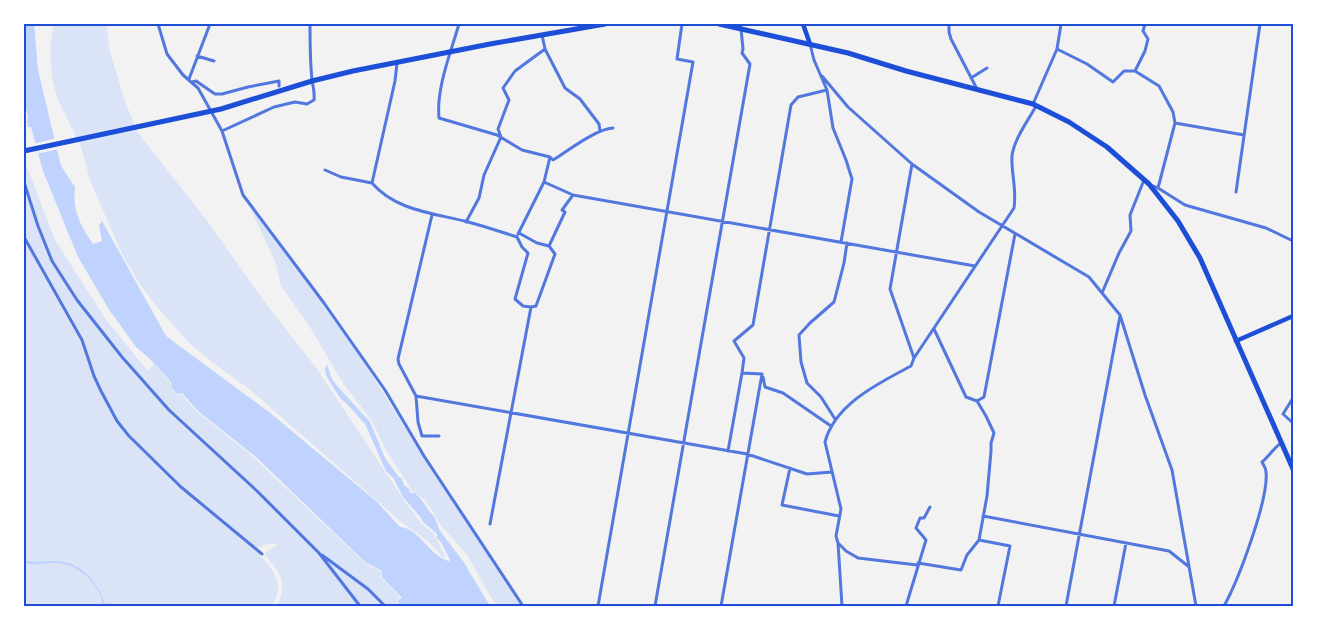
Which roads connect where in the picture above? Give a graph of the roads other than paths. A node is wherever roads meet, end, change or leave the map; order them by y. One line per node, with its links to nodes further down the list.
1 (158, 24): 27 (street)
2 (210, 24): 20 (street)
3 (310, 24): 28 (street)
4 (459, 24): 19 (street)
5 (605, 24): 15 (highway)
6 (682, 24): 51 (street)
7 (719, 24): 14 (highway)
8 (734, 24): 14 (street)
9 (803, 24): 16 (main road)
10 (949, 24): 26 (street)
11 (1061, 24): 17 (street)
12 (1144, 24): 24 (street)
13 (1260, 24): 37 (street)
14 (743, 28): 16 (highway); 54 (street)
15 (542, 35): 18 (street); 19 (highway)
16 (810, 44): 25 (street); 30 (highway)
17 (1057, 49): 24 (street); 32 (street)
18 (544, 50): 36 (street); 38 (street)
19 (449, 53): 22 (highway); 38 (street)
20 (197, 56): 21 (street); 27 (street)
21 (214, 61)
22 (397, 63): 28 (highway); 45 (street)
23 (987, 68): 26 (street)
24 (1135, 71): 33 (street)
25 (822, 76): 31 (street); 41 (street)
26 (972, 78): 30 (street)
27 (190, 80): 29 (street); 35 (street)
28 (312, 81): 35 (street); 39 (highway)
29 (279, 86)
30 (977, 89): 32 (highway)
31 (827, 90): 56 (street); 61 (street)
32 (1035, 105): 43 (highway); 55 (street)
33 (1176, 123): 37 (street); 48 (street)
34 (613, 128): 36 (street)
35 (222, 131): 105 (street)
36 (600, 131): 40 (street)
37 (1244, 135): 49 (street)
38 (501, 137): 40 (street); 53 (street)
39 (24, 151)
40 (550, 157): 46 (street)
41 (912, 164): 55 (street); 64 (street)
42 (325, 170): 45 (street)
43 (1144, 180): 47 (highway); 66 (street)
44 (24, 182): 99 (street)
45 (372, 182): 52 (street)
46 (544, 182): 50 (street); 58 (street)
47 (1149, 184): 48 (street); 71 (highway)
48 (1158, 188): 60 (street)
49 (1236, 192)
50 (573, 196): 51 (street); 63 (street)
51 (667, 212): 54 (street); 82 (street)
52 (432, 215): 53 (street); 75 (street)
53 (466, 222): 58 (street)
54 (722, 222): 56 (street); 84 (street)
55 (1003, 226): 57 (street); 65 (street)
56 (770, 230): 61 (street); 73 (street)
57 (1015, 234): 66 (street); 77 (street)
58 (518, 235): 63 (street); 67 (street)
59 (24, 237): 100 (street)
60 (1293, 241)
61 (841, 242): 62 (street)
62 (847, 243): 64 (street); 79 (street)
63 (549, 246): 67 (street)
64 (897, 252): 65 (street); 72 (street)
65 (975, 266): 70 (street)
66 (1102, 293): 68 (street)
67 (531, 307): 78 (street)
68 (1120, 315): 95 (street); 102 (street)
69 (1293, 316): 71 (main road)
70 (934, 328): 72 (street); 77 (street)
71 (1236, 341): 85 (highway)
72 (914, 358): 79 (street)
73 (742, 373): 74 (street); 86 (street)
74 (762, 374): 81 (street); 87 (street)
75 (416, 396): 78 (street); 83 (street)
76 (1293, 398): 80 (street)
77 (977, 400): 93 (street)
78 (511, 413): 82 (street); 94 (street)
79 (835, 419): 81 (street)
80 (1293, 422)
81 (831, 426): 90 (street)
82 (628, 433): 84 (street); 106 (street)
83 (439, 436)
84 (684, 442): 86 (street); 107 (street)
85 (1281, 443): 89 (highway); 115 (street)
86 (728, 451): 87 (street)
87 (747, 454): 88 (street); 108 (street)
88 (790, 468): 90 (street); 92 (street)
89 (1293, 469)
90 (832, 472): 92 (street)
91 (930, 507): 101 (street)
92 (840, 516): 97 (street)
93 (983, 516): 95 (street); 96 (street)
94 (490, 524)
95 (1079, 534): 98 (street); 112 (street)
96 (979, 540): 101 (street); 111 (street)
97 (838, 543): 101 (street); 109 (street)
98 (1126, 543): 102 (street); 113 (street)
99 (319, 553): 103 (street); 104 (street)
100 (262, 554)
101 (918, 564): 110 (street)
102 (1189, 566): 114 (street)
103 (360, 606)
104 (386, 606)
105 (524, 606)
106 (598, 606)
107 (655, 606)
108 (721, 606)
109 (842, 606)
110 (906, 606)
111 (998, 606)
112 (1066, 606)
113 (1114, 606)
114 (1196, 606)
115 (1224, 606)

